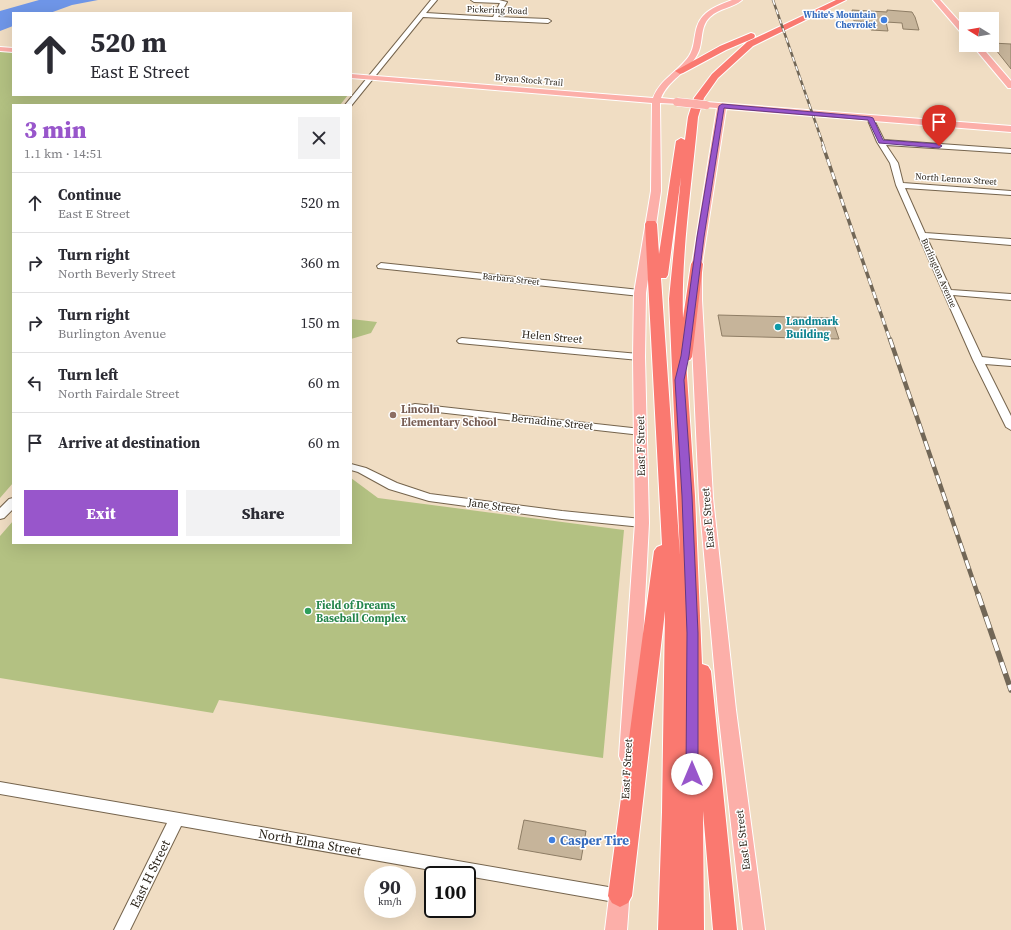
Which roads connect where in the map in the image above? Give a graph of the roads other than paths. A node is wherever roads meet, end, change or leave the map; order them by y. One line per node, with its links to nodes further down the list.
1 (434, 0): 7 (street)
2 (474, 0): 8 (street)
3 (739, 0): 15 (main road)
4 (832, 0): 11 (highway)
5 (842, 0): 41 (highway)
6 (936, 0): 10 (main road)
7 (422, 15): 8 (street, Pickering Road); 17 (street)
8 (494, 19): 9 (street, Pickering Road)
9 (548, 21)
10 (959, 25)
11 (772, 27): 15 (highway); 36 (highway)
12 (0, 49): 13 (main road)
13 (12, 50)
14 (982, 52): 18 (main road)
15 (680, 71): 19 (main road)
16 (352, 76): 17 (main road, Bryan Stock Trail)
17 (370, 78): 19 (main road, Bryan Stock Trail); 20 (street)
18 (1011, 86)
19 (656, 101): 21 (main road, Bryan Stock Trail, bridge); 28 (main road, East F Street)
20 (349, 104)
21 (722, 106): 22 (main road, Bryan Stock Trail); 31 (main road, East E Street)
22 (870, 118): 23 (main road, Bryan Stock Trail); 24 (street, Burlington Avenue)
23 (1011, 129)
24 (881, 142): 25 (street); 26 (street, Burlington Avenue)
25 (1011, 151)
26 (900, 185): 27 (street, North Lennox Street); 29 (street, Burlington Avenue)
27 (1011, 193)
28 (651, 224): 34 (main road, East F Street); 36 (highway)
29 (922, 235): 30 (street); 33 (street, Burlington Avenue)
30 (1011, 242)
31 (697, 264): 41 (highway); 59 (main road, East E Street)
32 (381, 266): 34 (street, Barbara Street)
33 (948, 292): 35 (street); 39 (street, Burlington Avenue)
34 (640, 293): 38 (main road, East F Street)
35 (1011, 297)
36 (658, 340): 46 (highway)
37 (462, 341): 38 (street, Helen Street)
38 (639, 357): 44 (main road, East F Street)
39 (978, 360): 40 (street); 43 (street, Burlington Avenue)
40 (1011, 363)
41 (679, 380): 50 (highway)
42 (415, 407): 44 (street, Bernadine Street)
43 (1011, 428)
44 (641, 432): 49 (main road, East F Street)
45 (352, 467): 49 (street, Jane Street)
46 (669, 496): 53 (highway); 56 (highway)
47 (12, 503): 48 (street)
48 (0, 515)
49 (642, 523): 53 (main road, East F Street)
50 (692, 633): 57 (highway); 58 (highway)
51 (0, 788): 52 (street, North Elma Street)
52 (177, 818): 53 (street, North Elma Street); 54 (street, East H Street)
53 (620, 896): 55 (main road, East F Street)
54 (122, 930)
55 (616, 930)
56 (670, 930)
57 (692, 930)
58 (725, 930)
59 (754, 930)

